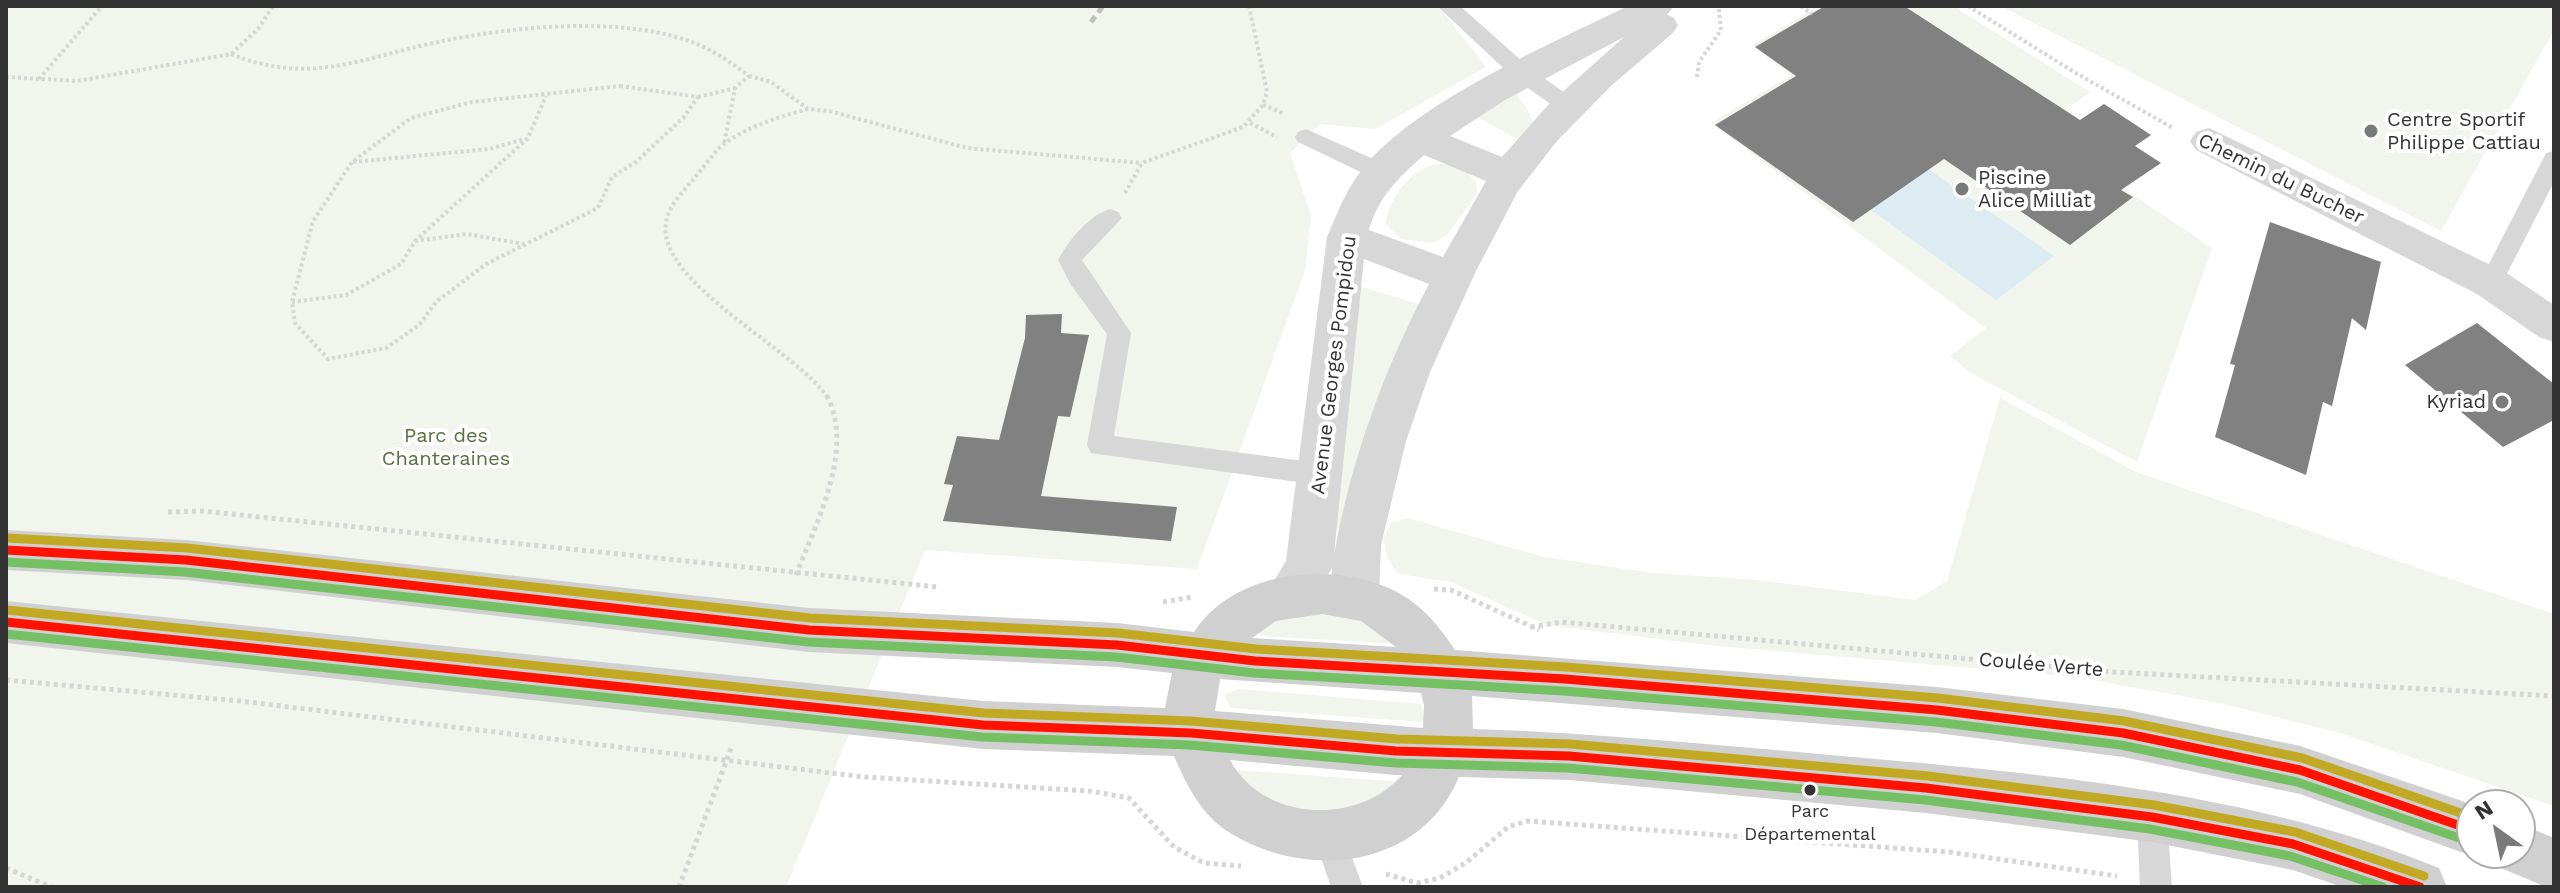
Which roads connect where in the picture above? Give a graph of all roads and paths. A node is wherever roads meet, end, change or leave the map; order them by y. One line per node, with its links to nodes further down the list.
1 (102, 6): 15 (path)
2 (273, 6): 10 (path)
3 (1249, 6): 28 (path)
4 (1447, 6): 11 (lane)
5 (1657, 6): 11 (street, Avenue Georges Pompidou)
6 (1801, 6): 9 (path)
7 (1968, 6): 24 (path, Chemin du Bucher)
8 (1702, 8): 14 (path); 19 (street)
9 (1812, 14)
10 (231, 54): 12 (path); 15 (path)
11 (1523, 74): 19 (lane); 23 (street, Avenue Georges Pompidou)
12 (749, 76): 16 (path); 20 (path)
13 (6, 77): 15 (path)
14 (1697, 77)
15 (38, 79)
16 (735, 88): 18 (path); 25 (path)
17 (547, 95): 18 (path); 22 (path); 27 (path)
18 (698, 97): 34 (path)
19 (1567, 105): 30 (street)
20 (808, 109): 25 (path); 28 (path)
21 (1306, 137): 29 (lane)
22 (528, 138): 27 (path); 33 (path)
23 (1421, 138): 29 (street, Avenue Georges Pompidou); 30 (street)
24 (2209, 141): 36 (street, Chemin du Bucher)
25 (724, 144): 40 (path)
26 (2554, 159): 36 (lane)
27 (352, 162): 37 (path)
28 (1142, 163): 31 (path)
29 (1381, 172): 32 (street, Avenue Georges Pompidou)
30 (1509, 176): 35 (street)
31 (1110, 218): 39 (lane)
32 (1347, 237): 35 (street); 39 (street, Avenue Georges Pompidou)
33 (415, 241): 34 (path); 37 (path)
34 (525, 244): 37 (path)
35 (1452, 276): 46 (street)
36 (2491, 283): 38 (street, Chemin du Bucher)
37 (292, 302)
38 (2554, 326)
39 (1319, 474): 45 (street, Avenue Georges Pompidou)
40 (827, 492)
41 (156, 512): 43 (path)
42 (6, 550): 50 (main road)
43 (953, 589)
44 (1208, 594): 47 (path)
45 (1289, 596): 46 (main road); 50 (main road)
46 (1355, 597): 51 (main road)
47 (1162, 602)
48 (6, 622): 54 (main road)
49 (1530, 627): 53 (path, Coulée Verte)
50 (1205, 655): 51 (main road); 54 (main road)
51 (1442, 672): 55 (main road); 57 (main road)
52 (6, 680): 59 (path)
53 (2554, 696)
54 (1191, 733): 55 (main road); 58 (main road)
55 (1447, 751): 56 (main road); 58 (main road)
56 (2152, 817): 61 (lane); 63 (main road)
57 (2456, 824)
58 (1339, 863): 61 (path)
59 (1249, 866)
60 (6, 868): 62 (path)
61 (2156, 884)
62 (51, 887)
63 (2420, 887)

